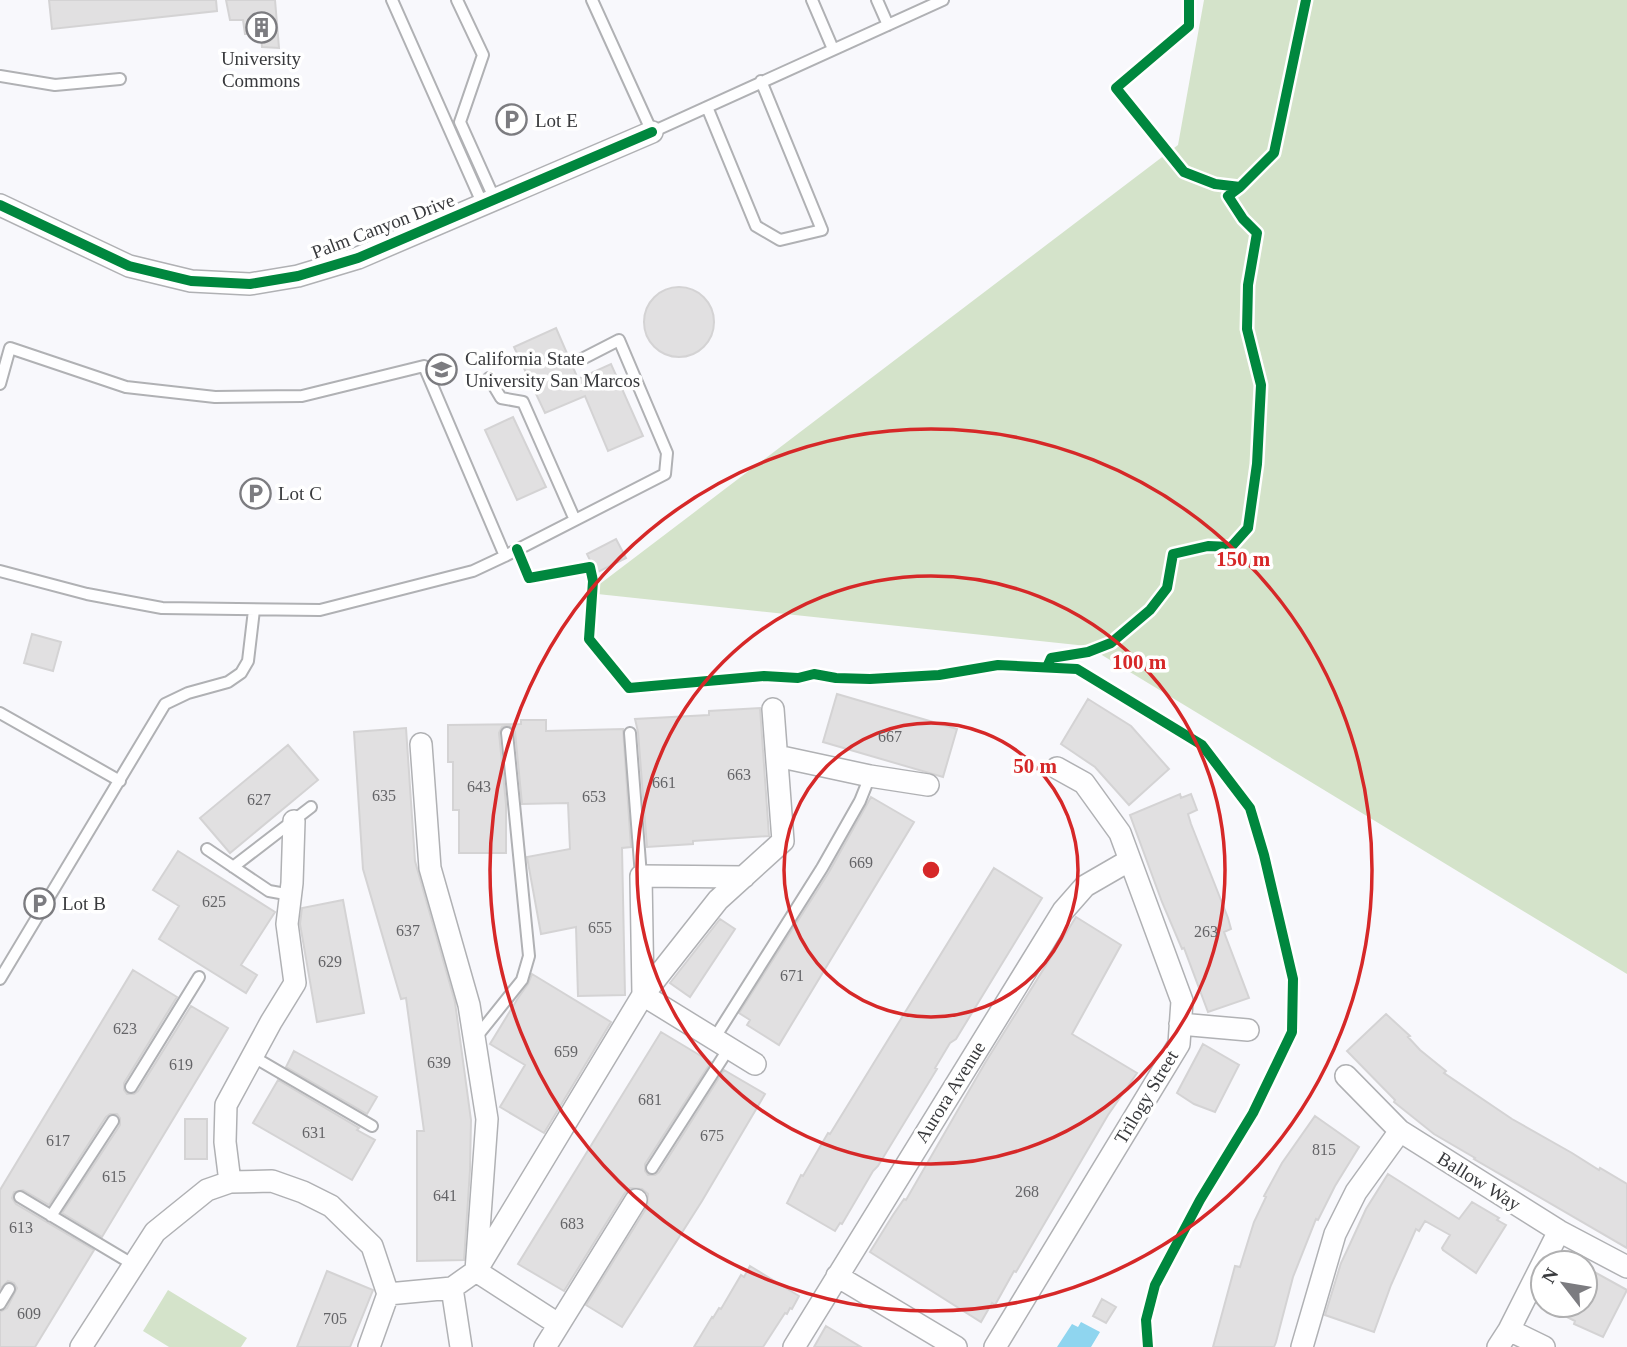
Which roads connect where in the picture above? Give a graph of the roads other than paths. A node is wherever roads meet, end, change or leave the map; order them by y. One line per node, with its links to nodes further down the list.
1 (393, 0): 14 (lane)
2 (457, 0): 14 (lane)
3 (592, 0): 13 (lane)
4 (812, 0): 8 (lane)
5 (877, 0): 7 (lane)
6 (943, 0): 7 (lane, Palm Canyon Drive)
7 (888, 25): 8 (lane, Palm Canyon Drive)
8 (833, 49): 11 (lane, Palm Canyon Drive)
9 (0, 76): 10 (lane)
10 (120, 79)
11 (761, 82): 12 (lane, Palm Canyon Drive); 12 (lane)
12 (706, 107): 13 (lane, Palm Canyon Drive)
13 (652, 132): 14 (street, Palm Canyon Drive)
14 (489, 203): 15 (street, Palm Canyon Drive)
15 (0, 205)
16 (582, 359): 19 (lane)
17 (489, 378): 19 (lane)
18 (0, 384): 20 (lane)
19 (575, 520): 20 (lane)
20 (505, 555): 22 (lane)
21 (0, 570): 22 (lane)
22 (254, 610): 31 (lane)
23 (773, 709): 28 (street)
24 (0, 713): 31 (lane)
25 (507, 733): 46 (lane)
26 (630, 733): 38 (lane)
27 (421, 744): 46 (street)
28 (777, 756): 30 (street); 39 (street)
29 (1057, 768): 36 (street, Trilogy Street)
30 (870, 776): 32 (street); 47 (lane)
31 (120, 781): 42 (lane)
32 (928, 785)
33 (311, 807): 34 (lane)
34 (293, 821): 37 (lane); 40 (street)
35 (207, 849): 37 (lane)
36 (1130, 860): 44 (street, Trilogy Street); 64 (street, Aurora Avenue)
37 (233, 867): 40 (lane)
38 (641, 876): 39 (street); 43 (street)
39 (744, 877): 43 (street)
40 (290, 895): 48 (street)
41 (200, 977): 51 (lane)
42 (0, 979)
43 (643, 995): 47 (street); 63 (street)
44 (1180, 1024): 45 (street); 78 (street, Trilogy Street)
45 (1248, 1030)
46 (474, 1040): 63 (street)
47 (722, 1044): 49 (street); 55 (lane)
48 (252, 1056): 53 (lane); 56 (street)
49 (755, 1064)
50 (1346, 1076): 54 (street, Ballow Way)
51 (131, 1087)
52 (113, 1121): 59 (lane)
53 (372, 1126)
54 (1400, 1130): 60 (street, Ballow Way); 71 (street)
55 (652, 1168)
56 (230, 1182): 61 (street); 67 (street)
57 (20, 1196): 59 (lane)
58 (636, 1200): 69 (street)
59 (51, 1216): 61 (lane)
60 (1559, 1231): 62 (street, Ballow Way); 70 (street)
61 (134, 1265): 72 (street)
62 (1627, 1267)
63 (476, 1271): 65 (street); 69 (street)
64 (837, 1276): 76 (street, Aurora Avenue); 77 (street)
65 (452, 1288): 67 (street); 74 (street)
66 (9, 1289): 68 (lane)
67 (388, 1294): 73 (street)
68 (0, 1304)
69 (558, 1324): 75 (street)
70 (1502, 1342): 79 (street)
71 (1304, 1346)
72 (81, 1347)
73 (369, 1347)
74 (461, 1347)
75 (545, 1347)
76 (794, 1347)
77 (956, 1347)
78 (995, 1347)
79 (1544, 1347)

